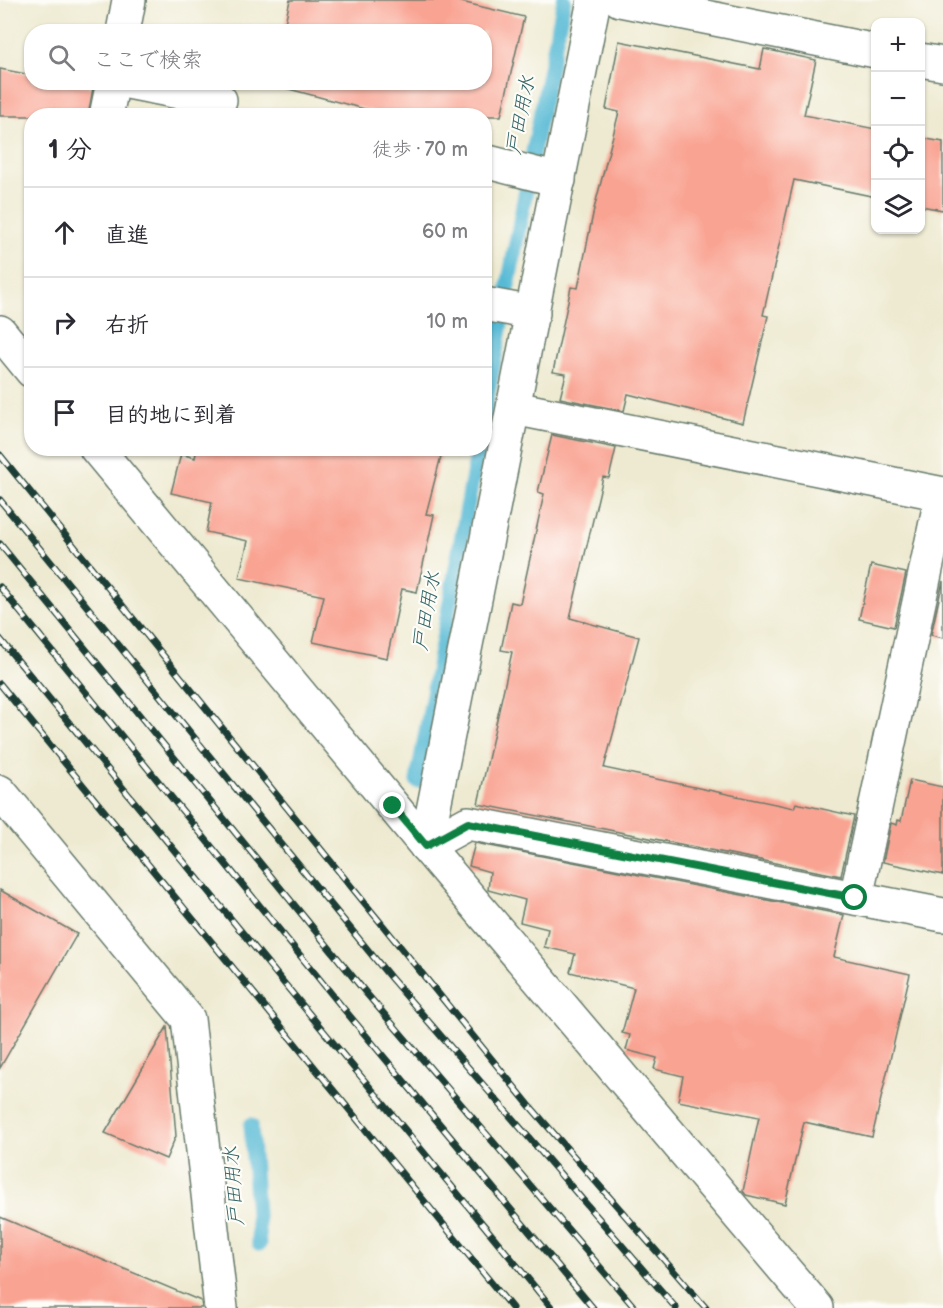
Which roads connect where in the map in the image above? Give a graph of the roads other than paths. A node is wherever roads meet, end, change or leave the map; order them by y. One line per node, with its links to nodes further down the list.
1 (129, 0): 4 (street)
2 (594, 0): 13 (street)
3 (620, 0): 5 (street)
4 (124, 24)
5 (871, 50)
6 (925, 61): 7 (street)
7 (943, 64)
8 (111, 90): 11 (street)
9 (169, 90): 10 (street)
10 (220, 100)
11 (108, 108)
12 (492, 163): 13 (street)
13 (559, 180): 15 (street)
14 (492, 305): 15 (street)
15 (533, 313): 18 (street)
16 (0, 332): 17 (street)
17 (24, 361)
18 (514, 408): 20 (street); 22 (street)
19 (103, 456): 22 (street)
20 (943, 494): 23 (street)
21 (0, 792): 25 (street)
22 (426, 846): 23 (street); 26 (street)
23 (855, 898): 24 (street)
24 (943, 915)
25 (221, 1308)
26 (818, 1308)

